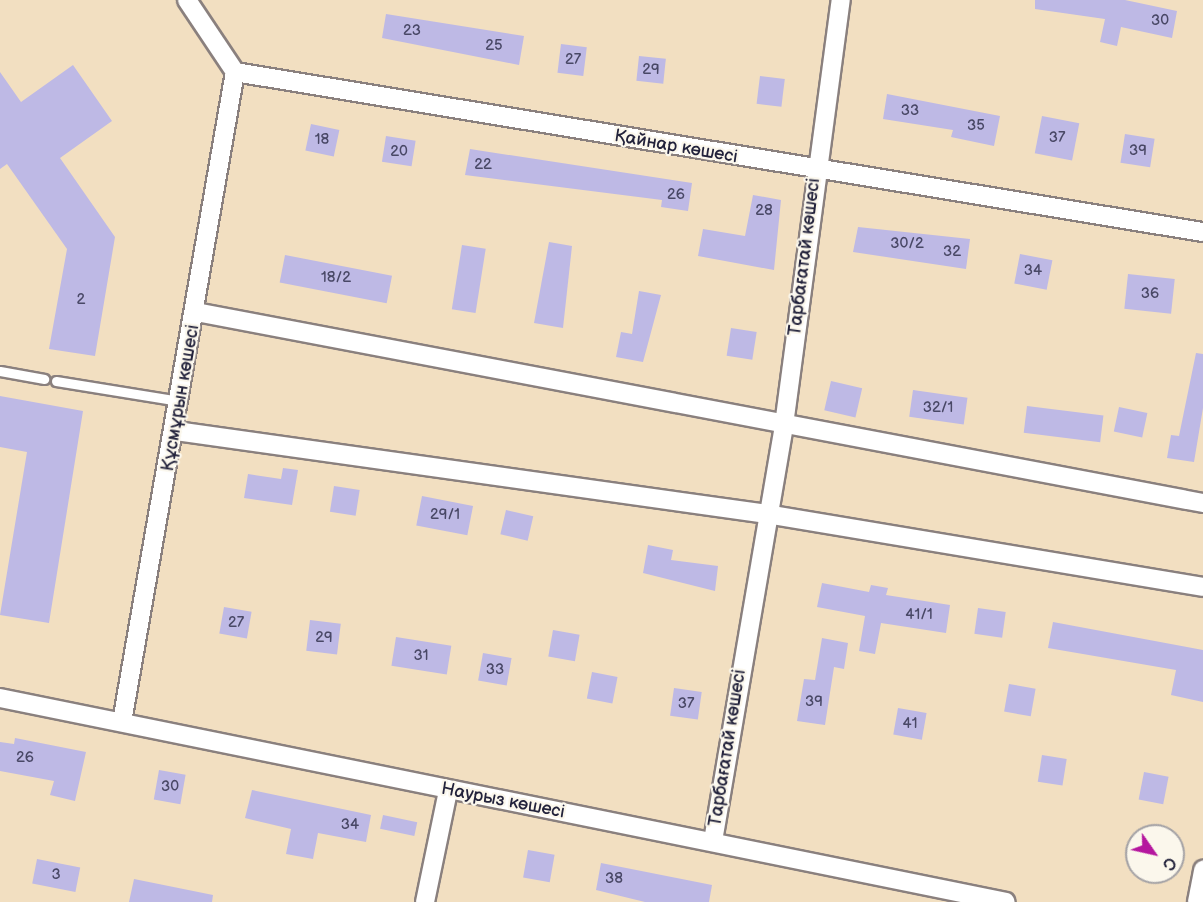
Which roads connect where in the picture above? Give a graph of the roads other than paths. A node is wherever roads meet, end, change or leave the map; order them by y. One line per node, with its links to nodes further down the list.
1 (187, 0): 3 (street)
2 (841, 0): 4 (street, Тарбағатай көшесі)
3 (235, 72): 4 (street, Қайнар көшесі); 6 (street, Құсмұрын көшесі)
4 (816, 171): 5 (street, Қайнар көшесі); 11 (street, Тарбағатай көшесі)
5 (1203, 232)
6 (196, 312): 10 (street, Құсмұрын көшесі); 11 (street)
7 (0, 371): 8 (lane)
8 (44, 379)
9 (56, 381): 10 (lane)
10 (181, 401): 12 (street, Құсмұрын көшесі)
11 (784, 425): 13 (street); 14 (street, Тарбағатай көшесі)
12 (176, 431): 14 (street); 17 (street, Құсмұрын көшесі)
13 (1203, 503)
14 (767, 514): 15 (street); 19 (street, Тарбағатай көшесі)
15 (1203, 587)
16 (0, 698): 17 (street, Наурыз көшесі)
17 (122, 722): 18 (street, Наурыз көшесі)
18 (448, 791): 19 (street, Наурыз көшесі); 21 (street)
19 (713, 841): 22 (street, Наурыз көшесі)
20 (1203, 870): 23 (street)
21 (425, 902)
22 (1006, 902)
23 (1197, 902)

